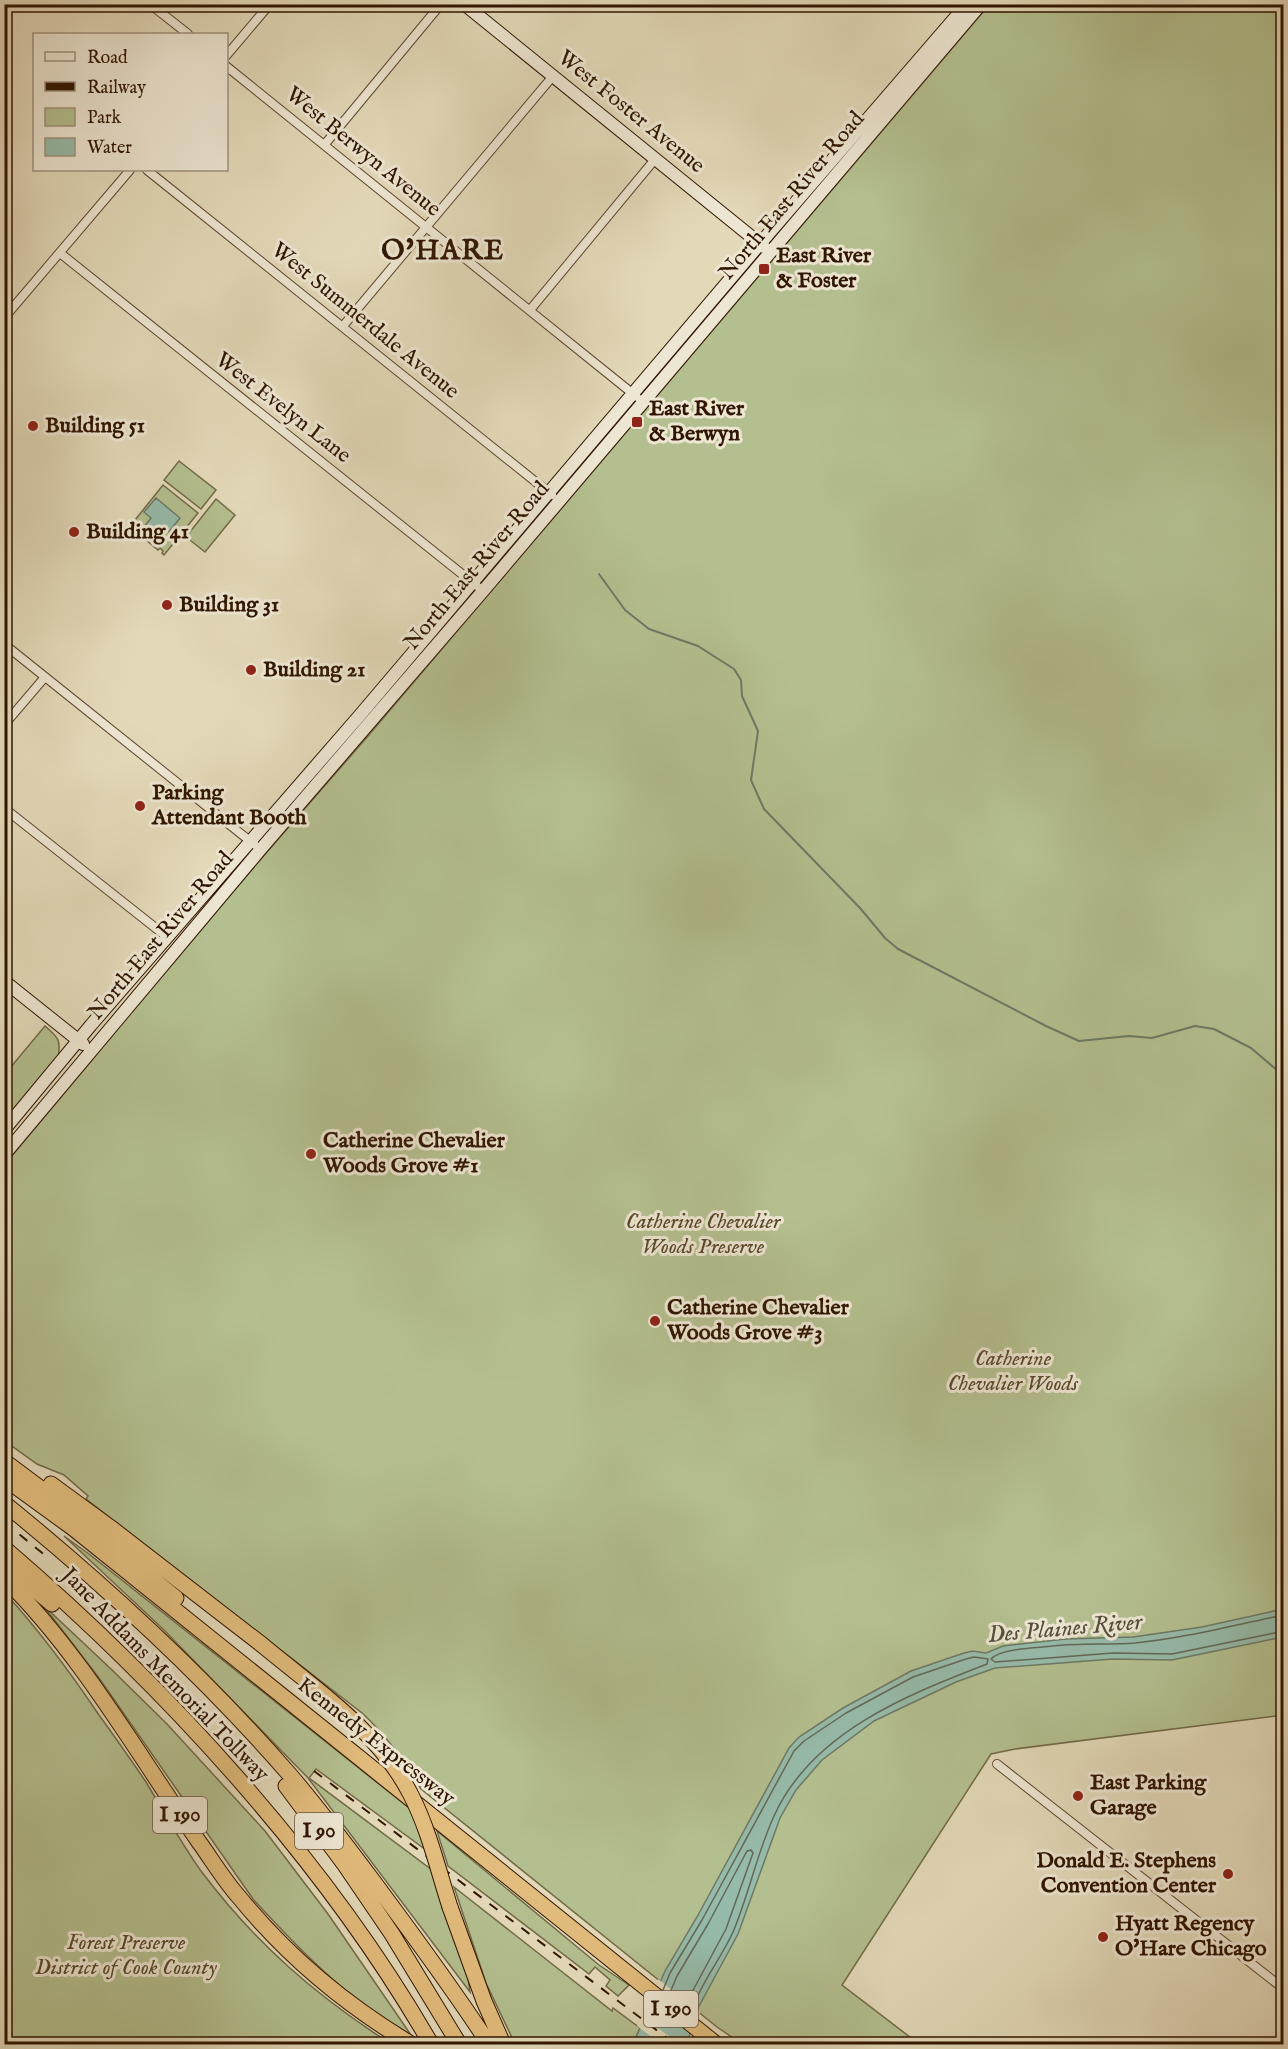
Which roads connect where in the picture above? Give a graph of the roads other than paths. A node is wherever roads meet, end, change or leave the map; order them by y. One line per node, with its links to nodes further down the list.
1 (150, 4): 7 (street)
2 (270, 4): 8 (street)
3 (441, 4): 11 (street)
4 (464, 4): 10 (main road, West Foster Avenue)
5 (967, 4): 16 (main road, North East River Road)
6 (981, 4): 17 (main road, North East River Road)
7 (187, 33)
8 (228, 54)
9 (228, 68): 11 (street, West Berwyn Avenue)
10 (553, 76): 12 (main road, West Foster Avenue); 15 (street)
11 (325, 144): 15 (street, West Berwyn Avenue)
12 (656, 158): 16 (main road, West Foster Avenue); 19 (street)
13 (129, 171): 18 (street)
14 (148, 171): 21 (street, West Summerdale Avenue)
15 (426, 226): 19 (street, West Berwyn Avenue); 21 (street)
16 (760, 243): 17 (main road, West Foster Avenue); 22 (main road, North East River Road)
17 (771, 252): 23 (main road, North East River Road)
18 (60, 253): 20 (street); 26 (street, West Evelyn Lane)
19 (530, 310): 22 (street, West Berwyn Avenue)
20 (6, 314)
21 (343, 326): 24 (street, West Summerdale Avenue)
22 (632, 394): 23 (street, West Berwyn Avenue); 24 (main road, North East River Road)
23 (644, 403): 25 (main road, North East River Road)
24 (549, 493): 25 (street, West Summerdale Avenue); 26 (main road, North East River Road)
25 (559, 501): 27 (main road, North East River Road)
26 (472, 582): 27 (street, West Evelyn Lane); 32 (main road, North East River Road)
27 (483, 591): 33 (main road, North East River Road)
28 (4, 644): 29 (street)
29 (45, 677): 30 (street); 32 (street)
30 (4, 725)
31 (4, 808): 34 (street)
32 (250, 841): 33 (street); 34 (main road, North East River Road)
33 (261, 850): 37 (main road, North East River Road)
34 (167, 938): 36 (main road, North East River Road)
35 (4, 981): 36 (main road)
36 (79, 1040): 37 (main road); 38 (main road, North East River Road)
37 (92, 1051): 39 (main road, North East River Road)
38 (4, 1130)
39 (4, 1155)
40 (4, 1452): 57 (highway, bridge)
41 (4, 1461): 49 (highway)
42 (4, 1478): 49 (highway, Kennedy Expressway / I 190)
43 (4, 1503): 47 (highway, Jane Addams Memorial Tollway / I 90)
44 (4, 1548): 48 (highway, Jane Addams Memorial Tollway / I 90)
45 (4, 1563): 48 (highway)
46 (4, 1578): 53 (highway, I 190)
47 (154, 1636): 55 (highway, Jane Addams Memorial Tollway / I 90); 56 (highway, Jane Addams Memorial Tollway / I 90)
48 (176, 1713): 54 (highway, Jane Addams Memorial Tollway / I 90)
49 (366, 1764): 52 (highway, Kennedy Expressway / I 190)
50 (997, 1764): 51 (street)
51 (1284, 1989)
52 (716, 2043)
53 (411, 2044)
54 (431, 2044)
55 (459, 2044)
56 (489, 2044)
57 (503, 2044)

